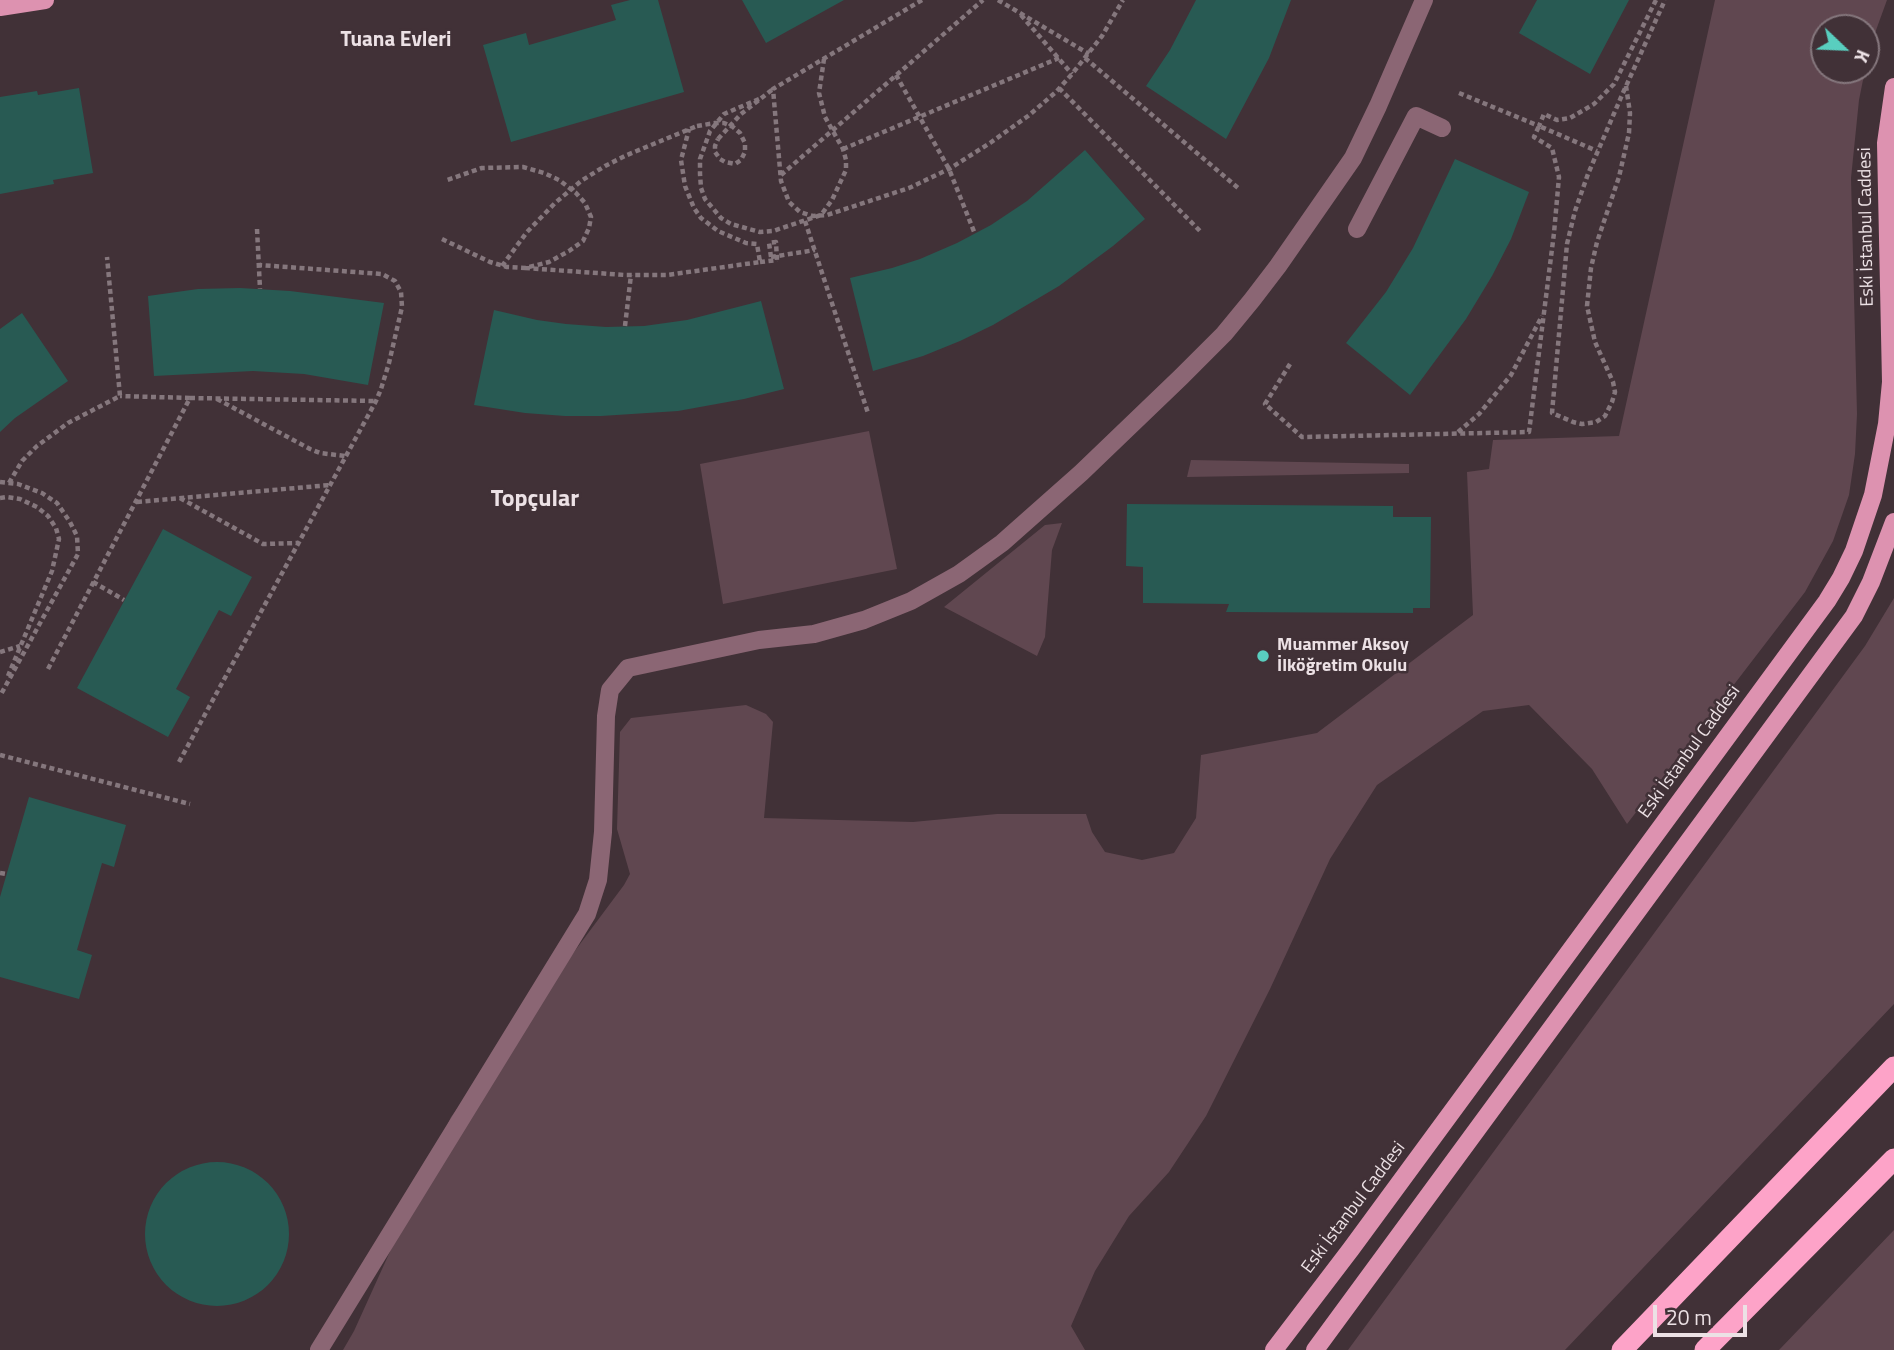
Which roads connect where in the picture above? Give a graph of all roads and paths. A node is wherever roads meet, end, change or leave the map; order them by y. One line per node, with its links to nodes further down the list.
1 (45, 0): 9 (main road)
2 (922, 0): 12 (path)
3 (983, 0): 15 (path)
4 (998, 0): 10 (path)
5 (1123, 0): 11 (path)
6 (1424, 0): 80 (street)
7 (1656, 0): 23 (path)
8 (1665, 0): 16 (path)
9 (0, 8)
10 (1018, 11): 11 (path); 13 (path)
11 (1087, 56): 14 (path); 32 (path)
12 (824, 58): 19 (path); 26 (path)
13 (1059, 58): 14 (path); 22 (path)
14 (1072, 74): 18 (path)
15 (896, 75): 22 (path); 26 (path)
16 (1626, 86): 28 (path); 28 (path)
17 (1894, 87): 81 (main road, Eski İstanbul Caddesi)
18 (1059, 88): 29 (path); 38 (path)
19 (773, 89): 21 (path); 30 (path)
20 (1459, 93): 23 (path)
21 (759, 99): 25 (path, bridge); 35 (path)
22 (920, 117): 27 (path); 29 (path)
23 (1539, 126): 28 (path); 49 (path)
24 (1443, 128): 37 (street)
25 (689, 129): 33 (path); 43 (path)
26 (832, 131): 27 (path); 30 (path)
27 (843, 149): 34 (path)
28 (1597, 151)
29 (948, 169): 34 (path); 39 (path)
30 (780, 176): 34 (path)
31 (447, 180): 33 (path)
32 (1238, 188)
33 (571, 189): 45 (path); 46 (path)
34 (821, 215): 35 (path)
35 (805, 220): 41 (path)
36 (257, 229): 44 (path)
37 (1357, 229)
38 (1200, 231)
39 (975, 234)
40 (442, 239): 45 (path)
41 (814, 250): 43 (path, bridge); 56 (path)
42 (107, 257): 52 (path)
43 (760, 262): 47 (path)
44 (260, 265): 48 (path); 55 (path)
45 (502, 266): 46 (path)
46 (525, 268): 47 (path)
47 (631, 275): 50 (path)
48 (260, 289)
49 (1544, 312): 57 (path); 57 (path)
50 (625, 327)
51 (1290, 364): 57 (path)
52 (120, 396): 53 (path); 60 (path)
53 (190, 398): 54 (path); 64 (path)
54 (217, 398): 55 (path); 58 (path)
55 (376, 401): 58 (path)
56 (868, 413)
57 (1456, 434)
58 (346, 456): 61 (path)
59 (0, 482): 60 (path)
60 (9, 483): 72 (path)
61 (330, 485): 63 (path); 66 (path)
62 (0, 498): 69 (path)
63 (180, 498): 64 (path); 66 (path)
64 (136, 502): 67 (path)
65 (1894, 522): 82 (main road)
66 (299, 543): 74 (path)
67 (93, 582): 68 (path); 71 (path)
68 (124, 600)
69 (20, 646): 70 (path); 72 (path)
70 (0, 652)
71 (48, 669)
72 (0, 696)
73 (0, 755): 75 (path)
74 (179, 762)
75 (190, 804)
76 (0, 873): 77 (path)
77 (6, 874)
78 (1894, 1067): 83 (highway)
79 (1894, 1159): 84 (highway)
80 (319, 1350)
81 (1274, 1350)
82 (1315, 1350)
83 (1622, 1350)
84 (1704, 1350)

